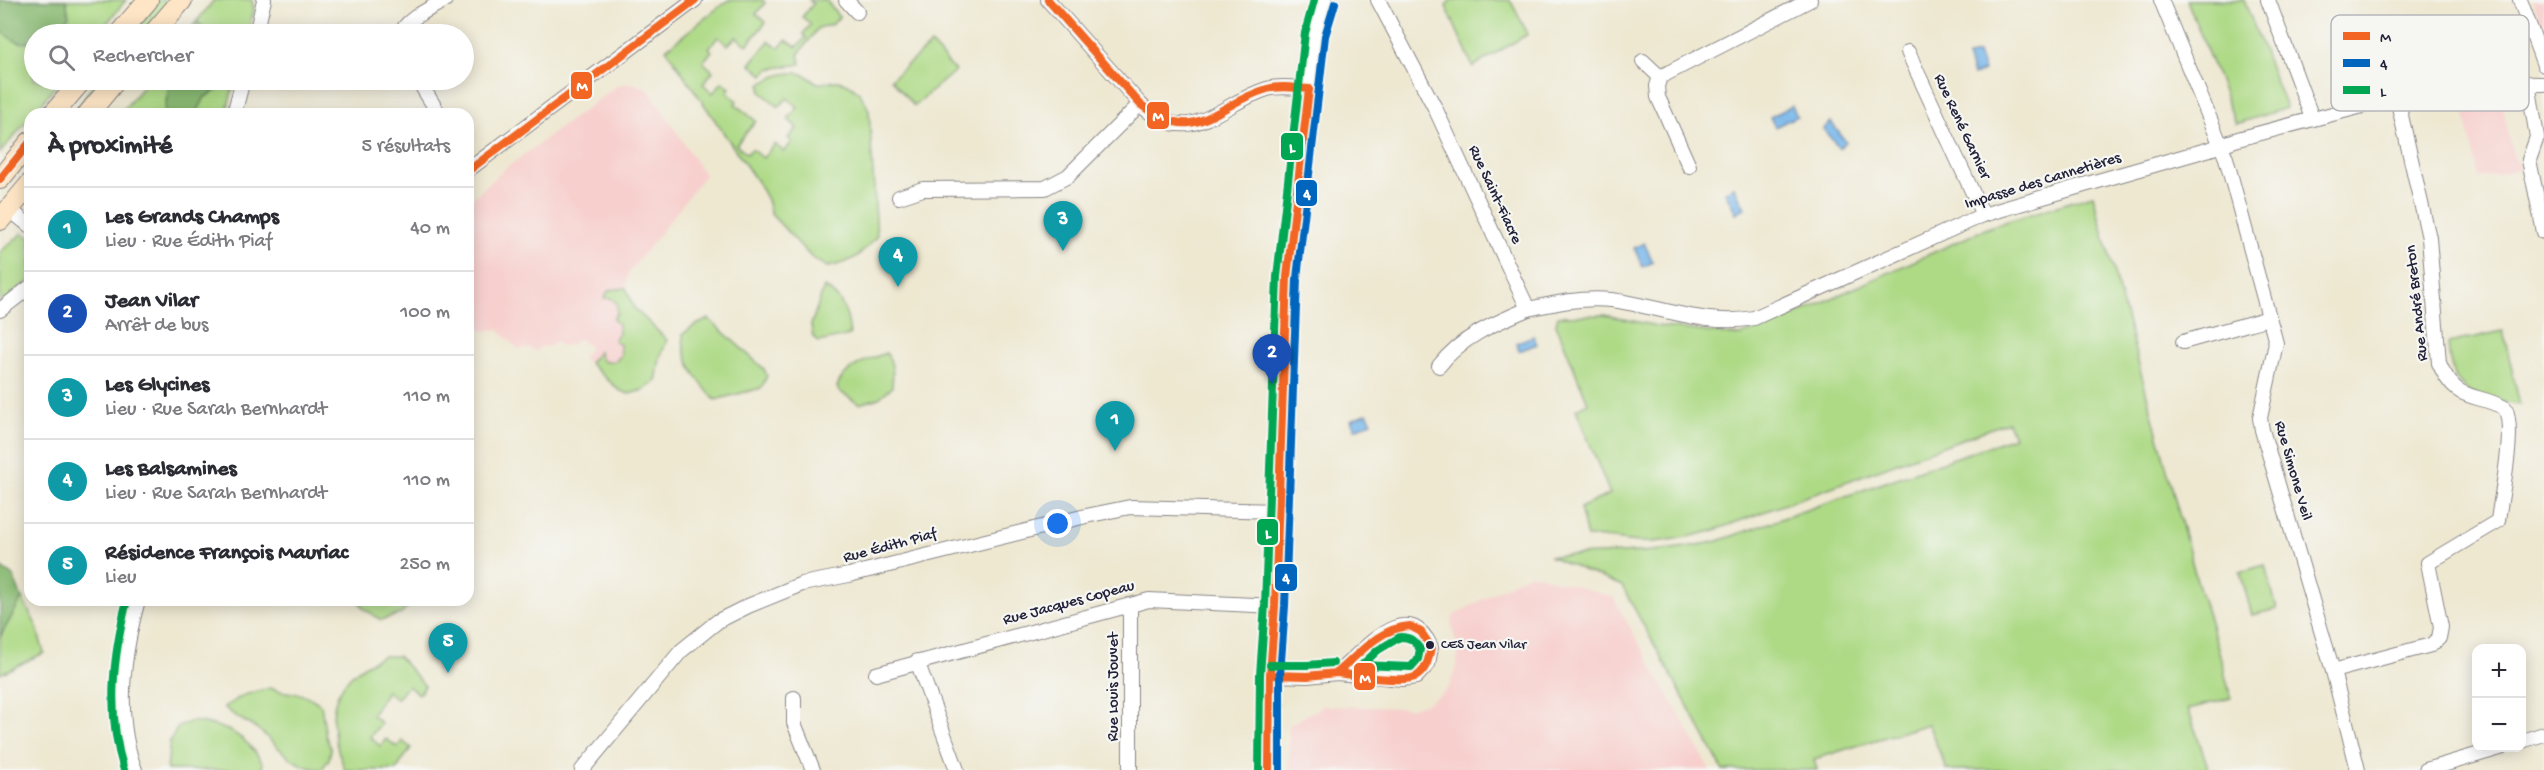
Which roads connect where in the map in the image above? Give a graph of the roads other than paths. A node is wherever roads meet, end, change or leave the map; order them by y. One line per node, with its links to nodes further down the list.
1 (148, 0): 16 (main road)
2 (182, 0): 17 (main road)
3 (445, 0): 19 (street)
4 (695, 0): 43 (street)
5 (846, 0): 14 (street)
6 (1048, 0): 33 (street)
7 (1325, 0): 27 (street)
8 (1378, 0): 53 (street, Rue Saint-Fiacre)
9 (1810, 0): 24 (street)
10 (2161, 0): 41 (street, Rue Simone Veil)
11 (2268, 0): 40 (street)
12 (2520, 0): 15 (street)
13 (263, 1): 18 (street)
14 (857, 12)
15 (2526, 15)
16 (128, 24)
17 (162, 24)
18 (258, 24)
19 (409, 24)
20 (2529, 24): 23 (street)
21 (1908, 52): 49 (street, Rue René Garnier)
22 (1642, 61): 24 (street)
23 (2544, 65)
24 (1660, 77): 44 (street)
25 (2529, 83): 26 (street, Impasse des Cannetières)
26 (2544, 84)
27 (1309, 89): 33 (street); 58 (street)
28 (2529, 89): 51 (street)
29 (73, 90): 34 (main road)
30 (108, 90): 35 (main road)
31 (240, 90): 36 (street)
32 (424, 90): 37 (street)
33 (1140, 104): 47 (street)
34 (58, 108)
35 (93, 108)
36 (236, 108)
37 (435, 108)
38 (2342, 111): 40 (street, Impasse des Cannetières)
39 (2400, 111): 63 (street, Rue André Breton)
40 (2313, 118): 41 (street, Impasse des Cannetières)
41 (2221, 145): 49 (street, Impasse des Cannetières); 55 (street, Rue Simone Veil)
42 (24, 150): 45 (main road)
43 (474, 163)
44 (1689, 166)
45 (0, 180)
46 (24, 190): 48 (main road)
47 (899, 197)
48 (3, 210): 50 (street)
49 (1983, 215): 53 (street, Impasse des Cannetières)
50 (24, 222)
51 (2544, 231)
52 (24, 292): 54 (street)
53 (1528, 309): 57 (street)
54 (0, 310)
55 (2269, 318): 56 (street); 63 (street, Rue Simone Veil)
56 (2183, 342)
57 (1439, 366)
58 (1276, 511): 61 (street); 72 (street, Rue Édith Piaf)
59 (1130, 605): 61 (street, Rue Jacques Copeau); 62 (street, Rue Jacques Copeau); 75 (street, Rue Louis Jouvet)
60 (137, 606): 71 (street)
61 (1275, 606): 66 (street)
62 (917, 662): 65 (street, Rue Jacques Copeau); 74 (street)
63 (2333, 671): 77 (street, Rue Simone Veil)
64 (1337, 673): 64 (street); 66 (street)
65 (876, 674)
66 (1270, 675): 76 (street)
67 (794, 698): 73 (street)
68 (2544, 734): 69 (street)
69 (2526, 740)
70 (2484, 752): 78 (street)
71 (135, 770)
72 (582, 770)
73 (813, 770)
74 (957, 770)
75 (1130, 770)
76 (1269, 770)
77 (2358, 770)
78 (2426, 770)

